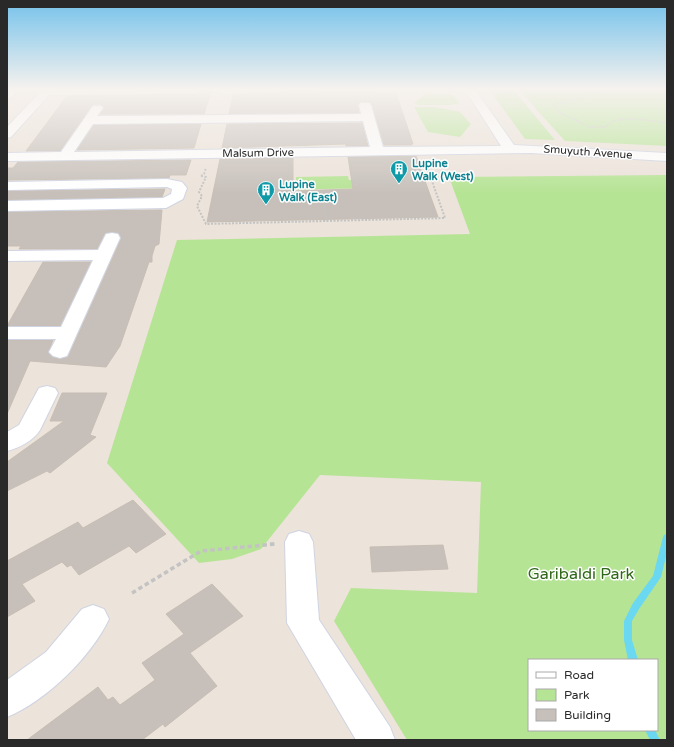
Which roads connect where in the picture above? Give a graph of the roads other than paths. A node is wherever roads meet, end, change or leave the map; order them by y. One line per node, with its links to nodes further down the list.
1 (17, 123): 5 (street)
2 (87, 123): 8 (street)
3 (370, 123): 7 (street)
4 (493, 123): 6 (street)
5 (7, 134)
6 (510, 149): 7 (street, Malsum Drive); 10 (street, Smuyuth Avenue)
7 (377, 151): 8 (street, Malsum Drive)
8 (65, 156): 9 (street, Malsum Drive)
9 (7, 157)
10 (667, 157)
11 (7, 186): 12 (street)
12 (7, 206)
13 (112, 238): 14 (street)
14 (103, 255): 15 (street); 16 (street)
15 (7, 256)
16 (7, 333)
17 (47, 393): 18 (street)
18 (7, 443)
19 (299, 542): 22 (street)
20 (93, 619): 21 (street)
21 (7, 700)
22 (377, 740)

